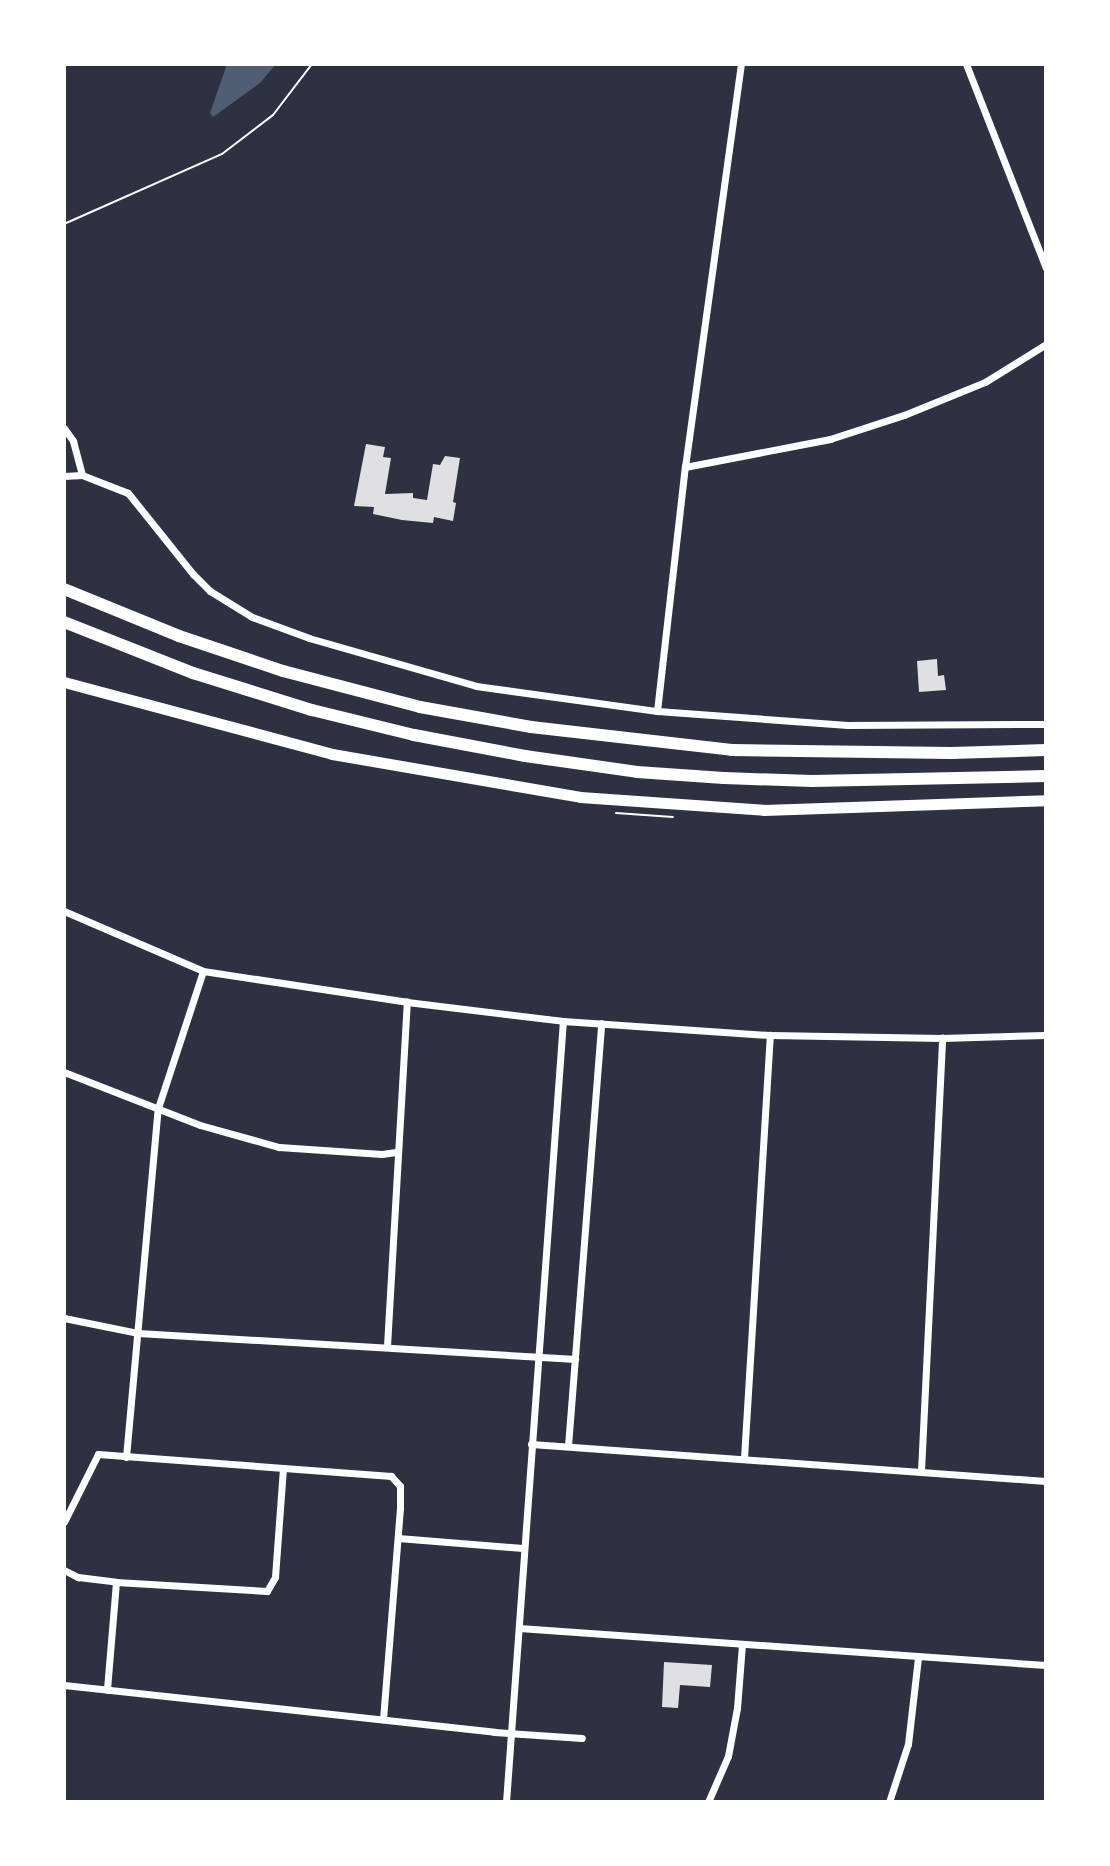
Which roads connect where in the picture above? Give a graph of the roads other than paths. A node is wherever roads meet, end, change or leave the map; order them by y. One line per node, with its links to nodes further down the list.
1 (741, 64): 6 (street)
2 (966, 64): 3 (street)
3 (1046, 268)
4 (1046, 344): 6 (street)
5 (64, 428): 7 (street)
6 (685, 467): 12 (street)
7 (82, 475): 8 (street); 12 (street)
8 (64, 476)
9 (64, 589): 14 (highway)
10 (64, 622): 15 (highway)
11 (64, 682): 16 (main road)
12 (657, 711): 13 (street)
13 (1046, 724)
14 (1046, 750)
15 (1046, 776)
16 (1046, 800)
17 (64, 911): 18 (street)
18 (203, 971): 19 (street); 26 (street)
19 (407, 1002): 20 (street); 27 (street)
20 (563, 1021): 21 (street); 31 (street)
21 (601, 1023): 22 (street); 32 (street)
22 (770, 1035): 24 (street); 36 (street)
23 (1046, 1035): 24 (street)
24 (942, 1038): 38 (street)
25 (64, 1072): 26 (street)
26 (158, 1108): 27 (street); 29 (street)
27 (396, 1152): 30 (street)
28 (64, 1318): 29 (street)
29 (138, 1333): 30 (street); 35 (street)
30 (387, 1346): 31 (street)
31 (539, 1357): 32 (street); 33 (street)
32 (575, 1359): 34 (street)
33 (531, 1444): 34 (street); 42 (street)
34 (568, 1446): 36 (street)
35 (126, 1457): 37 (street); 40 (street)
36 (744, 1458): 38 (street)
37 (283, 1468): 41 (street); 44 (street)
38 (921, 1471): 39 (street)
39 (1046, 1481)
40 (64, 1522)
41 (398, 1538): 42 (street); 51 (street)
42 (523, 1548): 45 (street)
43 (64, 1570): 44 (street)
44 (116, 1582): 50 (street)
45 (519, 1628): 46 (street); 52 (street)
46 (742, 1645): 47 (street); 55 (street)
47 (918, 1658): 48 (street); 56 (street)
48 (1046, 1665)
49 (64, 1685): 50 (street)
50 (107, 1690): 51 (street)
51 (383, 1719): 52 (street)
52 (513, 1733): 53 (street); 54 (street)
53 (582, 1738)
54 (506, 1802)
55 (708, 1802)
56 (889, 1802)

